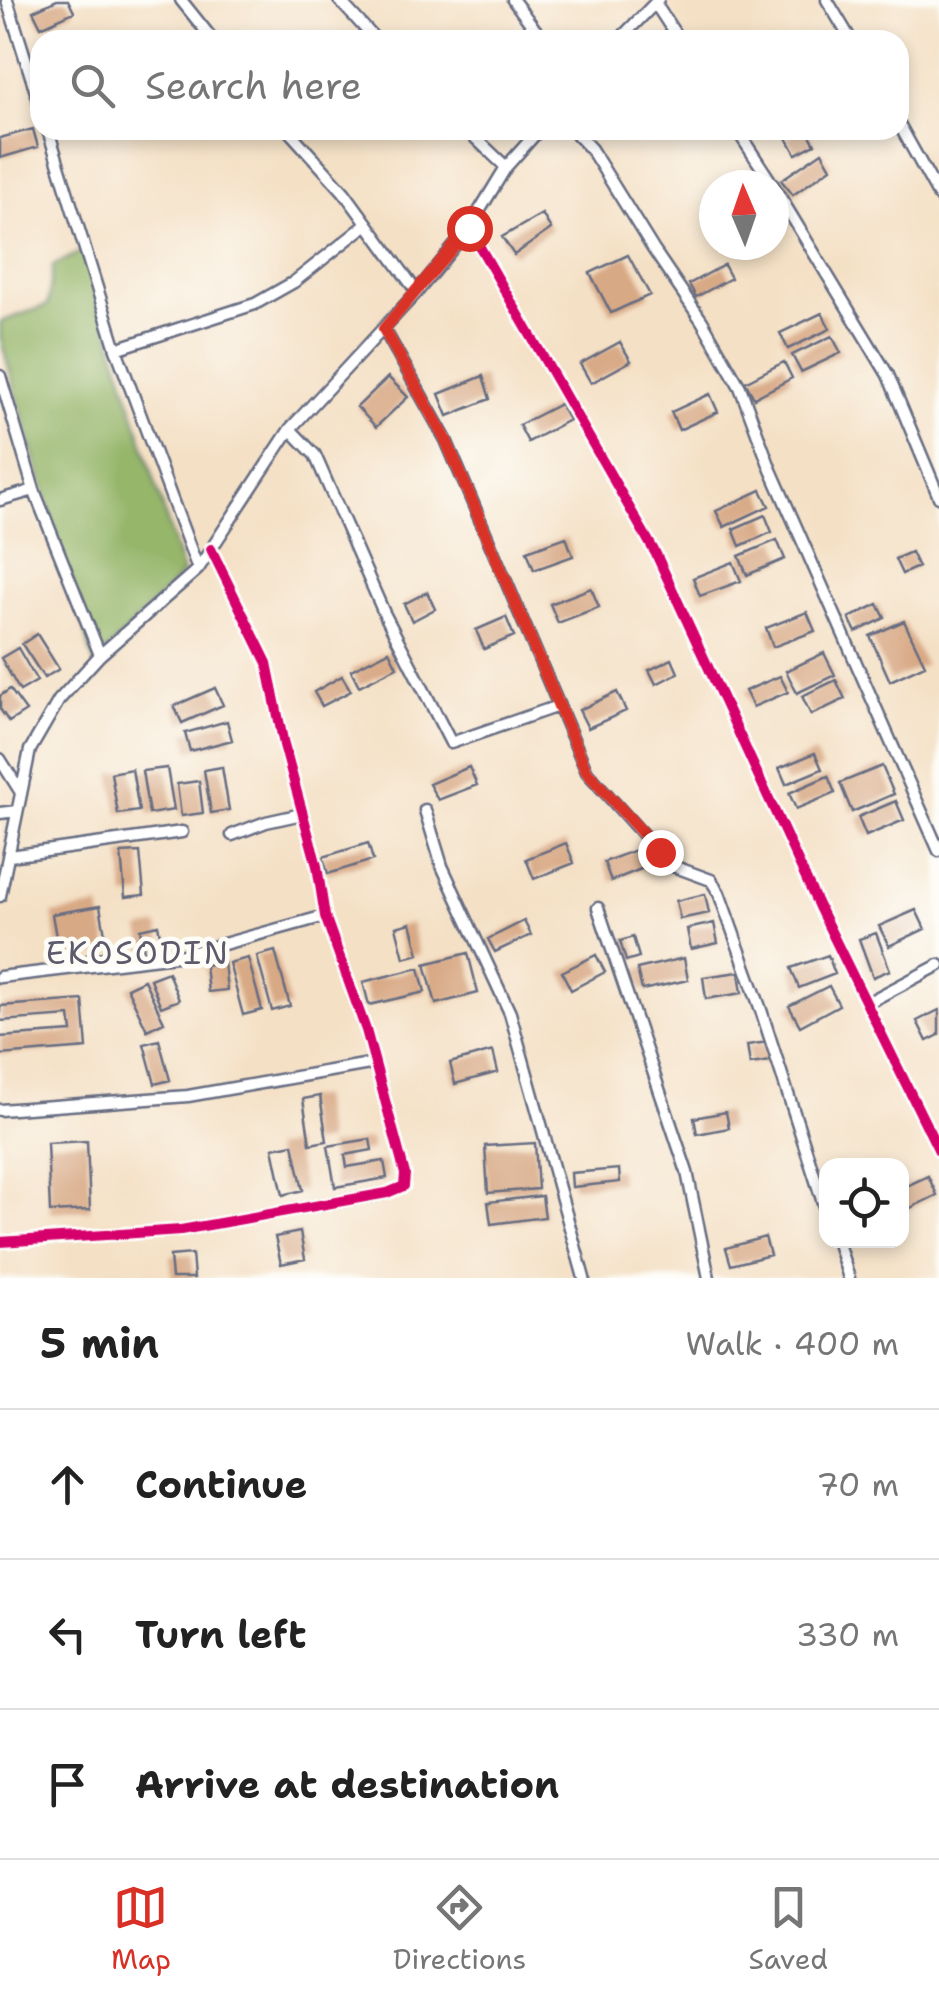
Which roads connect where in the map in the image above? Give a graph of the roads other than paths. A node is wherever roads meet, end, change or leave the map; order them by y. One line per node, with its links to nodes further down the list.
1 (8, 0): 13 (street)
2 (181, 0): 7 (street)
3 (339, 0): 8 (street)
4 (513, 0): 9 (street)
5 (827, 0): 12 (street)
6 (657, 2): 10 (street); 11 (street)
7 (206, 30)
8 (367, 30)
9 (536, 30)
10 (629, 30)
11 (673, 30)
12 (845, 30)
13 (30, 72)
14 (51, 140): 29 (street)
15 (297, 140): 25 (street)
16 (478, 140): 21 (street)
17 (530, 140): 21 (street)
18 (583, 140): 47 (street)
19 (744, 140): 22 (street)
20 (908, 140): 23 (street)
21 (506, 167): 26 (street)
22 (764, 170)
23 (939, 196)
24 (789, 211): 33 (street)
25 (367, 224): 27 (street); 29 (street)
26 (469, 228): 27 (street); 54 (street)
27 (417, 292): 28 (street)
28 (384, 329): 31 (street); 38 (street)
29 (116, 349): 36 (street)
30 (0, 376): 32 (street)
31 (290, 429): 35 (street); 38 (street)
32 (34, 490): 34 (street); 37 (street)
33 (939, 498)
34 (0, 500)
35 (212, 549): 36 (street); 44 (street)
36 (198, 569): 37 (street)
37 (100, 656): 40 (street)
38 (558, 706): 58 (street)
39 (0, 759): 40 (street)
40 (20, 792): 42 (street)
41 (425, 810): 61 (street)
42 (17, 811): 43 (street); 48 (street)
43 (0, 813)
44 (302, 814): 46 (street); 51 (street)
45 (182, 832): 48 (street)
46 (232, 834)
47 (939, 851)
48 (10, 856): 49 (street)
49 (0, 896)
50 (598, 908): 62 (street)
51 (324, 916): 53 (street); 55 (street)
52 (939, 965): 54 (street)
53 (0, 977)
54 (867, 1003): 57 (street)
55 (374, 1062): 56 (street); 59 (street)
56 (0, 1110)
57 (939, 1151)
58 (819, 1190)
59 (0, 1242)
60 (839, 1248): 63 (street)
61 (584, 1278)
62 (709, 1278)
63 (849, 1278)

